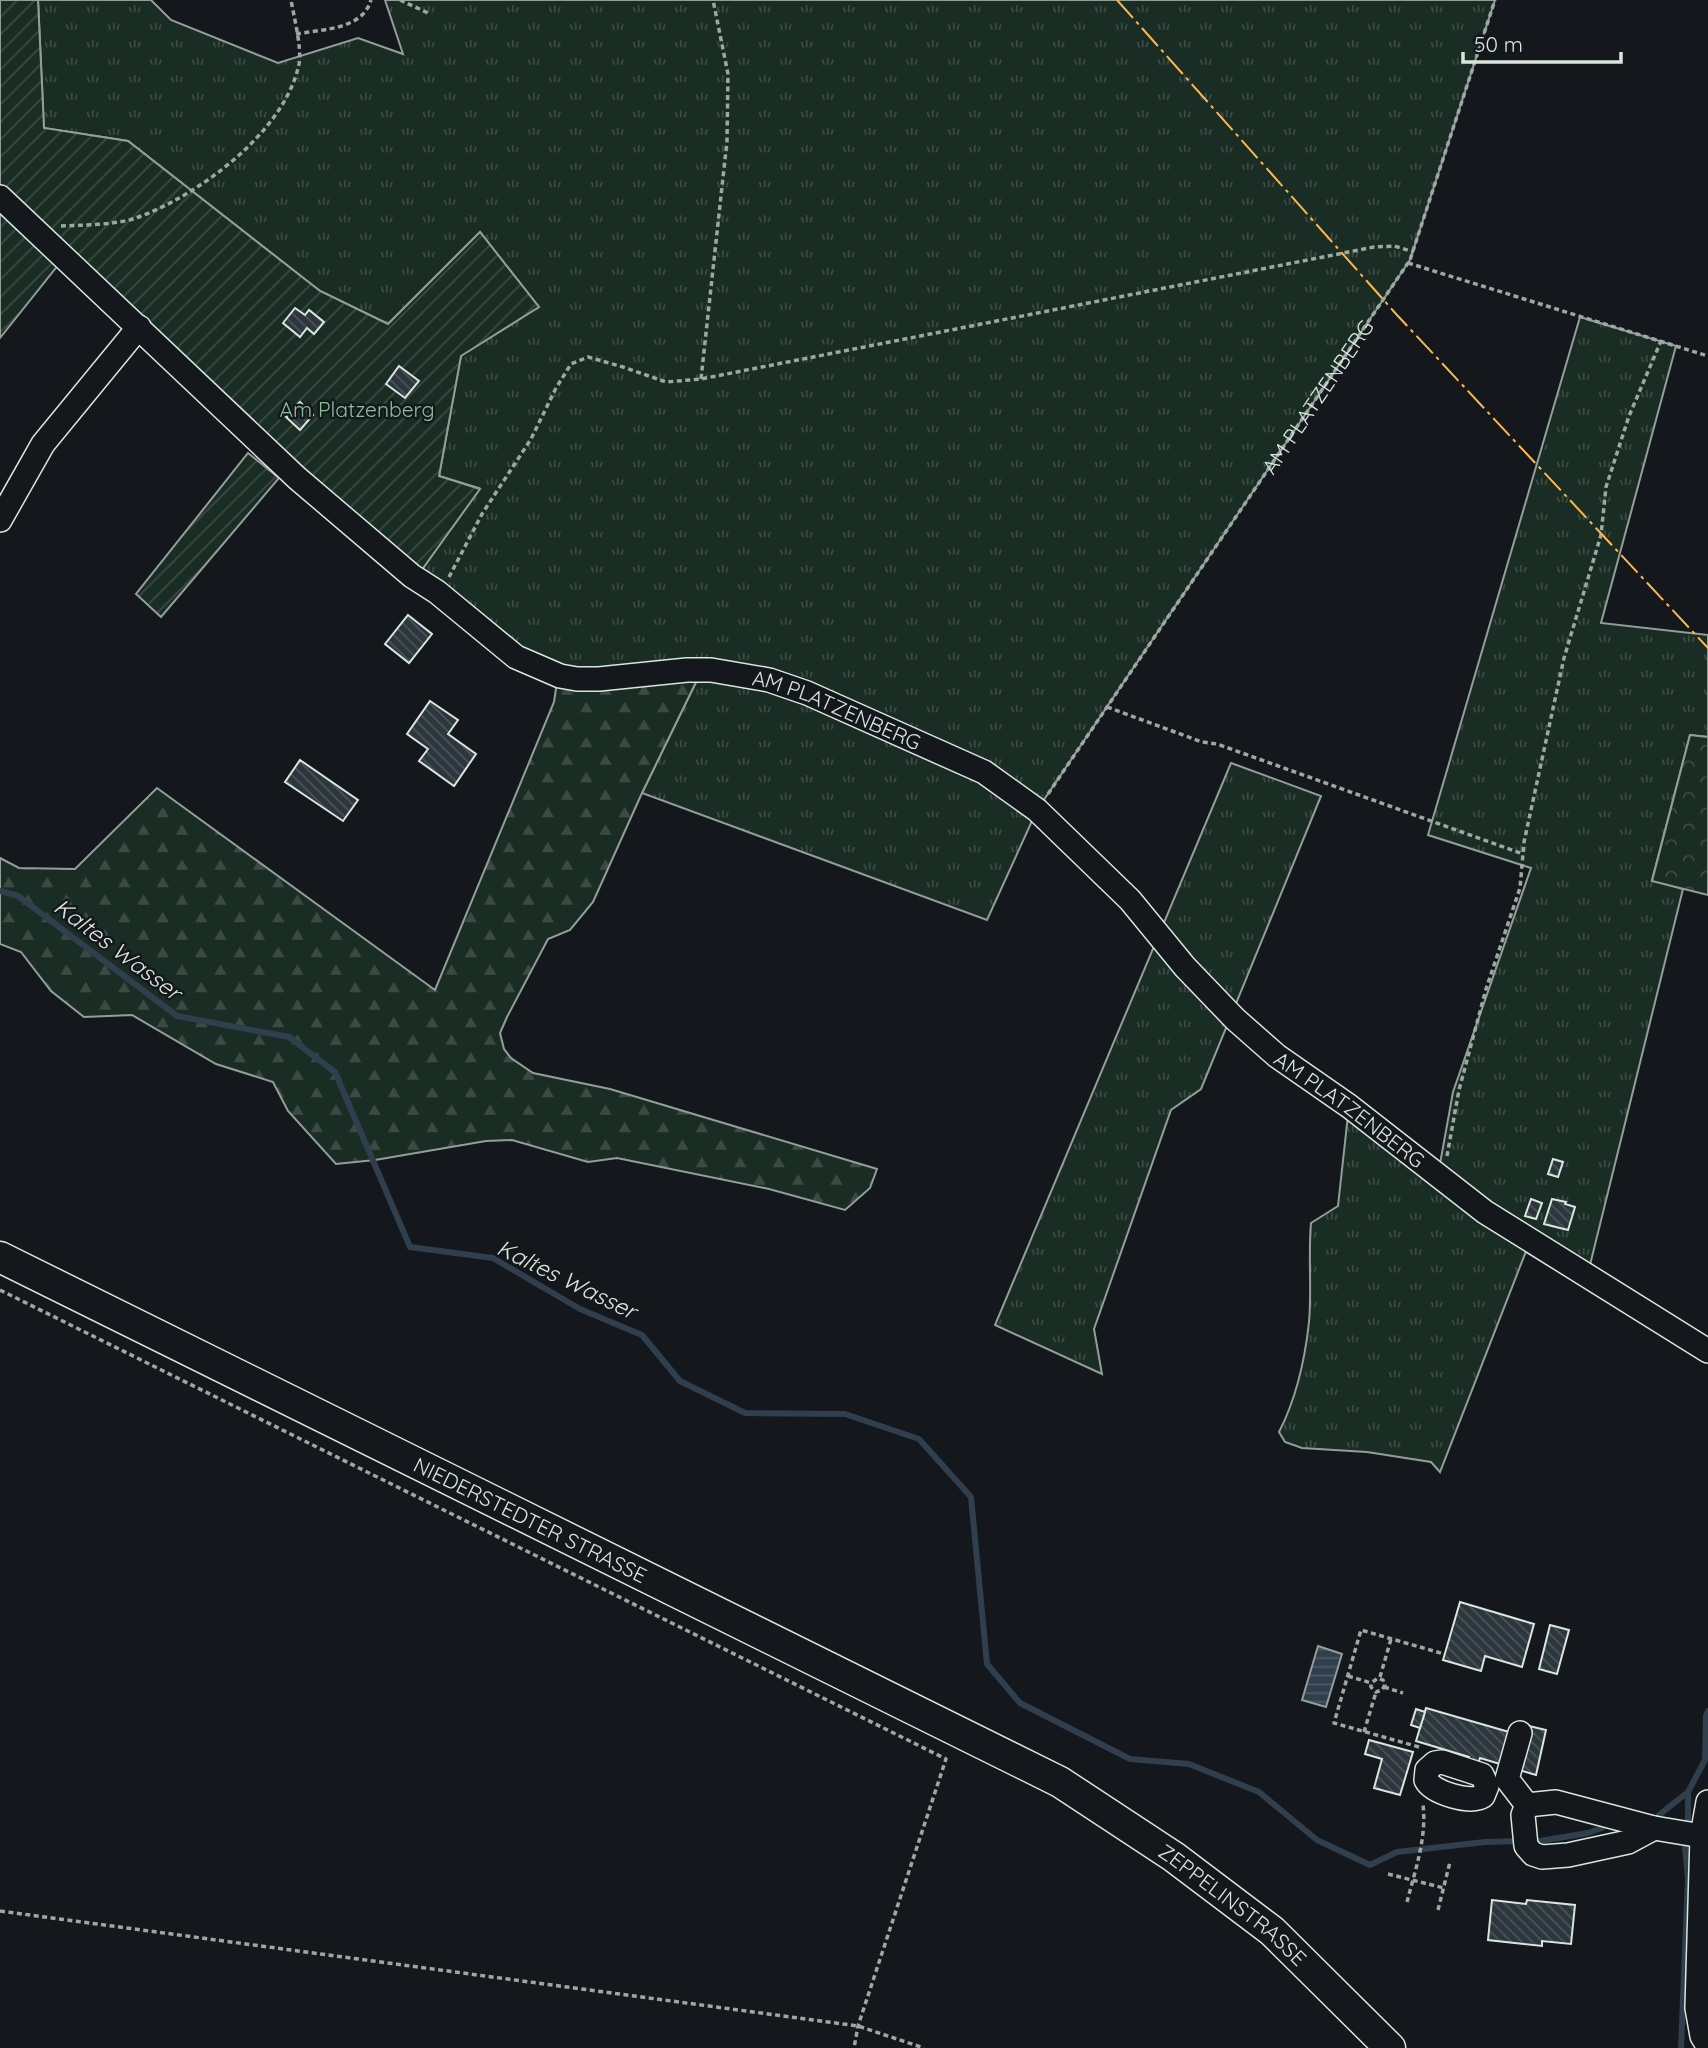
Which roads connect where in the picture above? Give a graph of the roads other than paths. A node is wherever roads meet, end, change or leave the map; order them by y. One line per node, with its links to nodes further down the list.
1 (0, 197): 2 (lane, AM PLATZENBERG)
2 (139, 327): 3 (lane); 5 (lane, AM PLATZENBERG)
3 (0, 520)
4 (0, 1258): 9 (main road, NIEDERSTEDTER STRASSE)
5 (1708, 1351)
6 (1520, 1733): 8 (lane)
7 (1430, 1773): 8 (lane)
8 (1497, 1780): 11 (lane)
9 (1060, 1782): 15 (main road, ZEPPELINSTRASSE)
10 (1708, 1802): 13 (lane)
11 (1527, 1805): 12 (lane); 12 (lane)
12 (1654, 1828): 13 (lane)
13 (1702, 1836): 14 (lane)
14 (1708, 2046)
15 (1390, 2048)

